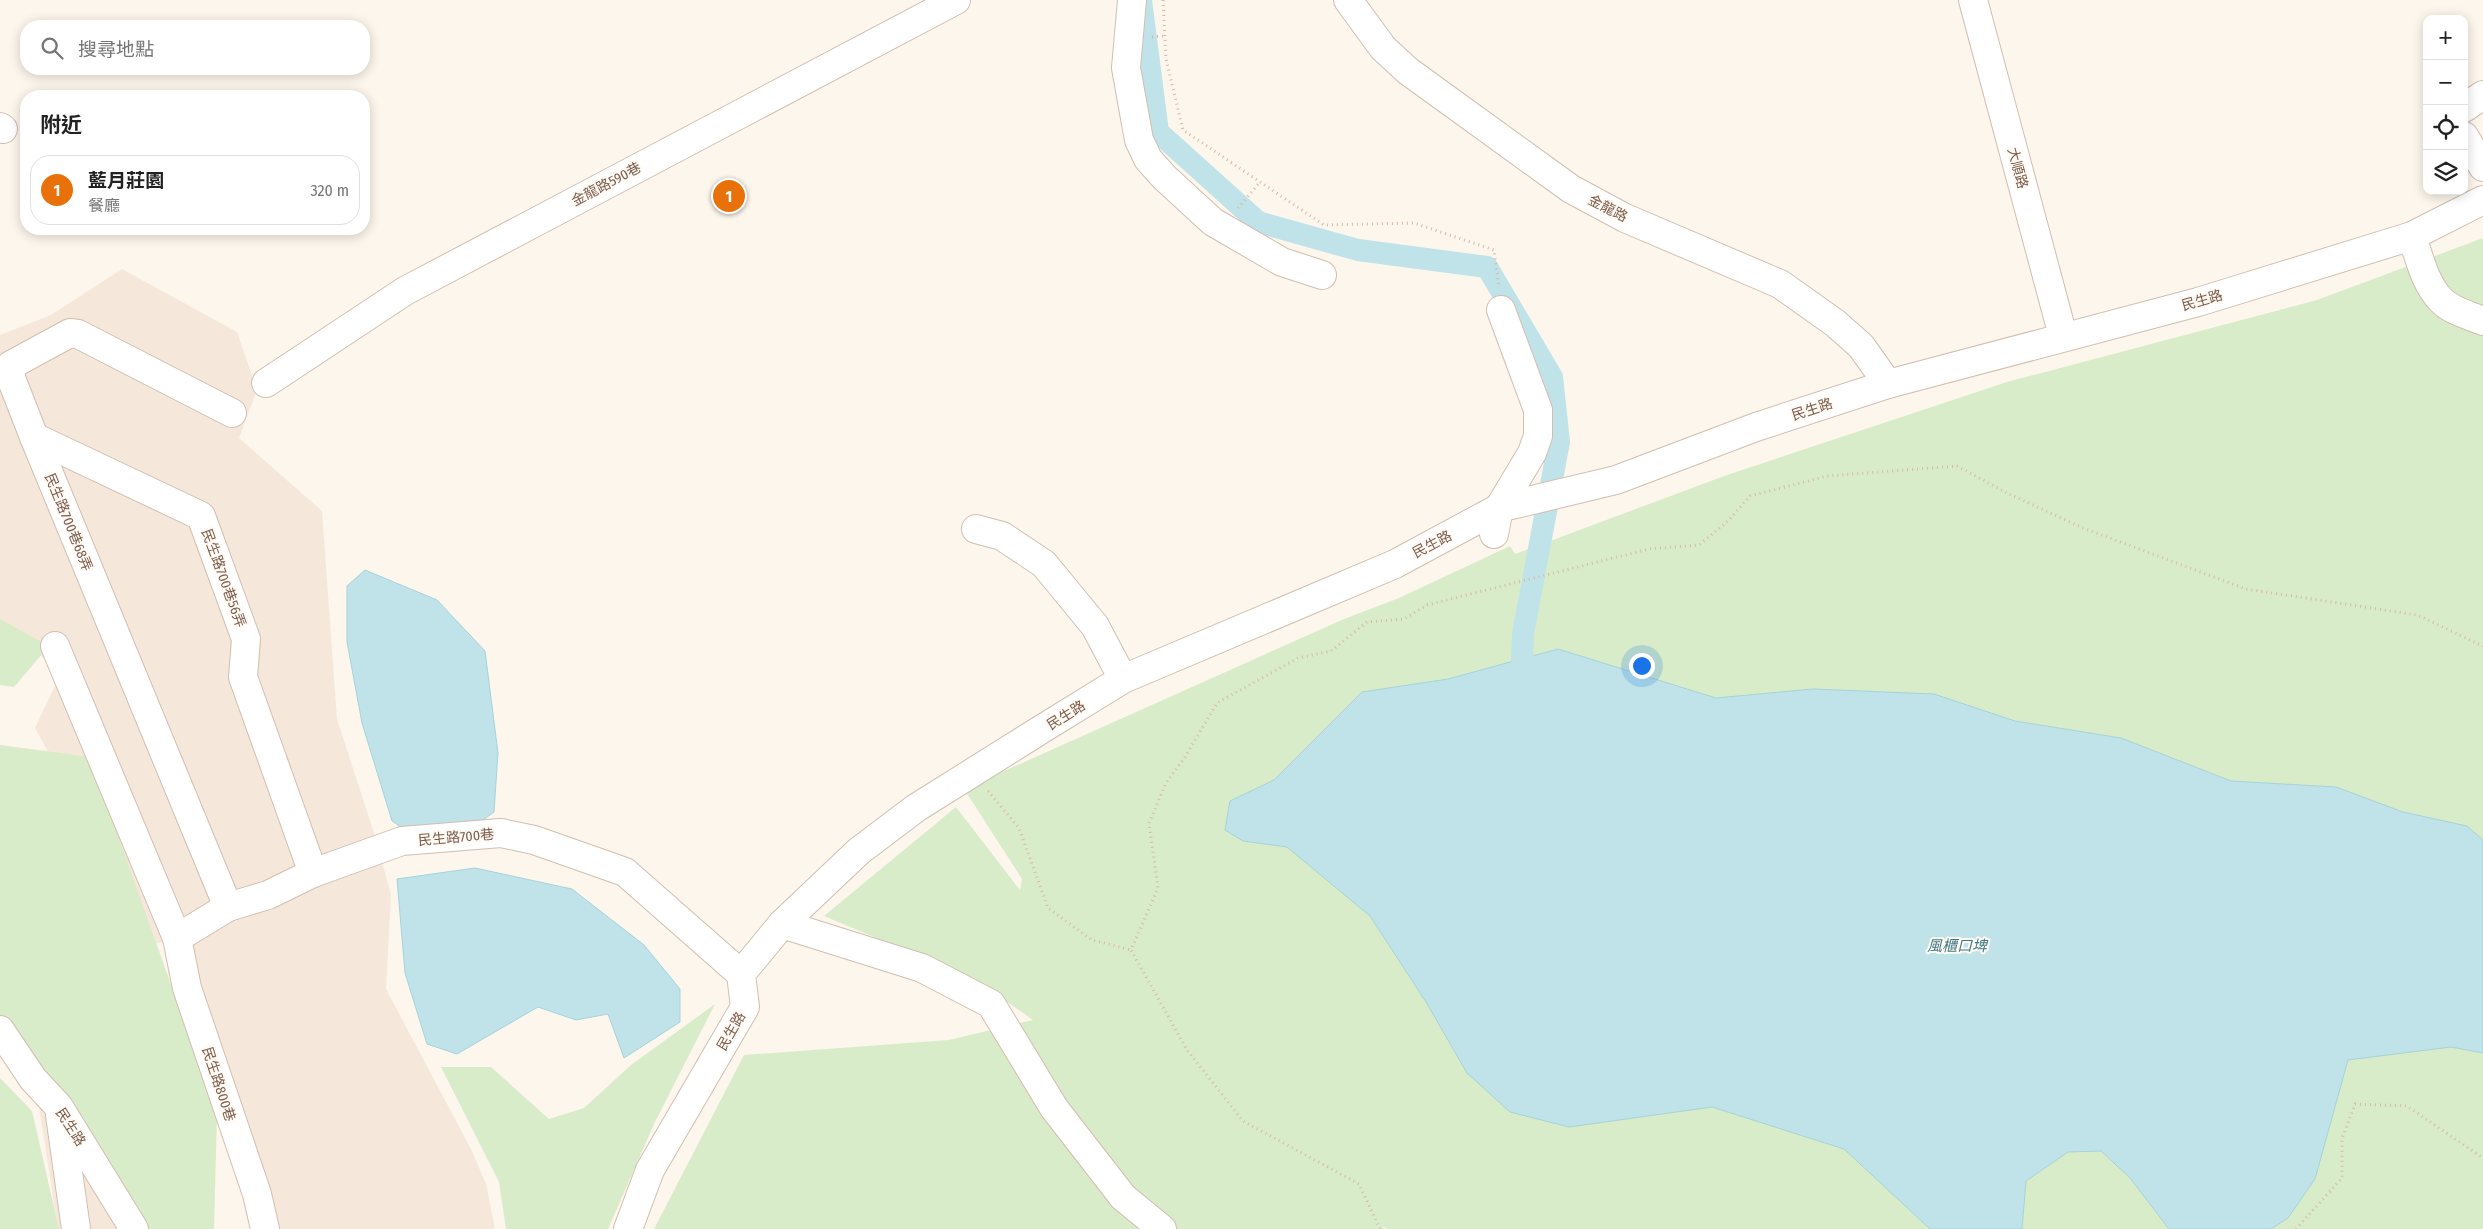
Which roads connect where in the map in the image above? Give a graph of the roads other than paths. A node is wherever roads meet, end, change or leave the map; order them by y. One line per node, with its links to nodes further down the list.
1 (956, 0): 15 (street, 金龍路590巷)
2 (1132, 0): 11 (street)
3 (1348, 0): 16 (street, 金龍路)
4 (1973, 0): 14 (street, 大順路)
5 (2483, 95): 6 (street)
6 (2468, 105)
7 (2468, 143): 8 (street)
8 (2483, 167)
9 (2483, 200): 10 (street, 民生路)
10 (2412, 236): 13 (street); 14 (street, 民生路)
11 (1322, 275)
12 (1501, 310): 19 (street)
13 (2483, 320)
14 (2063, 336): 16 (street, 民生路)
15 (266, 383)
16 (1888, 384): 19 (street, 民生路)
17 (232, 413): 18 (street, 民生路700巷68弄)
18 (34, 437): 23 (street, 民生路700巷56弄); 24 (street, 民生路700巷68弄)
19 (1496, 521): 22 (street, 民生路)
20 (976, 529): 22 (street)
21 (55, 646): 26 (street, 民生路800巷)
22 (1124, 680): 25 (street, 民生路)
23 (313, 873): 24 (street, 民生路700巷); 27 (street, 民生路700巷)
24 (228, 908): 26 (street, 民生路700巷)
25 (782, 924): 27 (street, 民生路); 34 (street)
26 (177, 938): 32 (street, 民生路800巷)
27 (741, 974): 33 (street, 民生路)
28 (0, 1030): 29 (street, 民生路)
29 (59, 1107): 30 (street); 31 (street, 民生路)
30 (76, 1229)
31 (134, 1229)
32 (265, 1229)
33 (628, 1229)
34 (1162, 1229)

